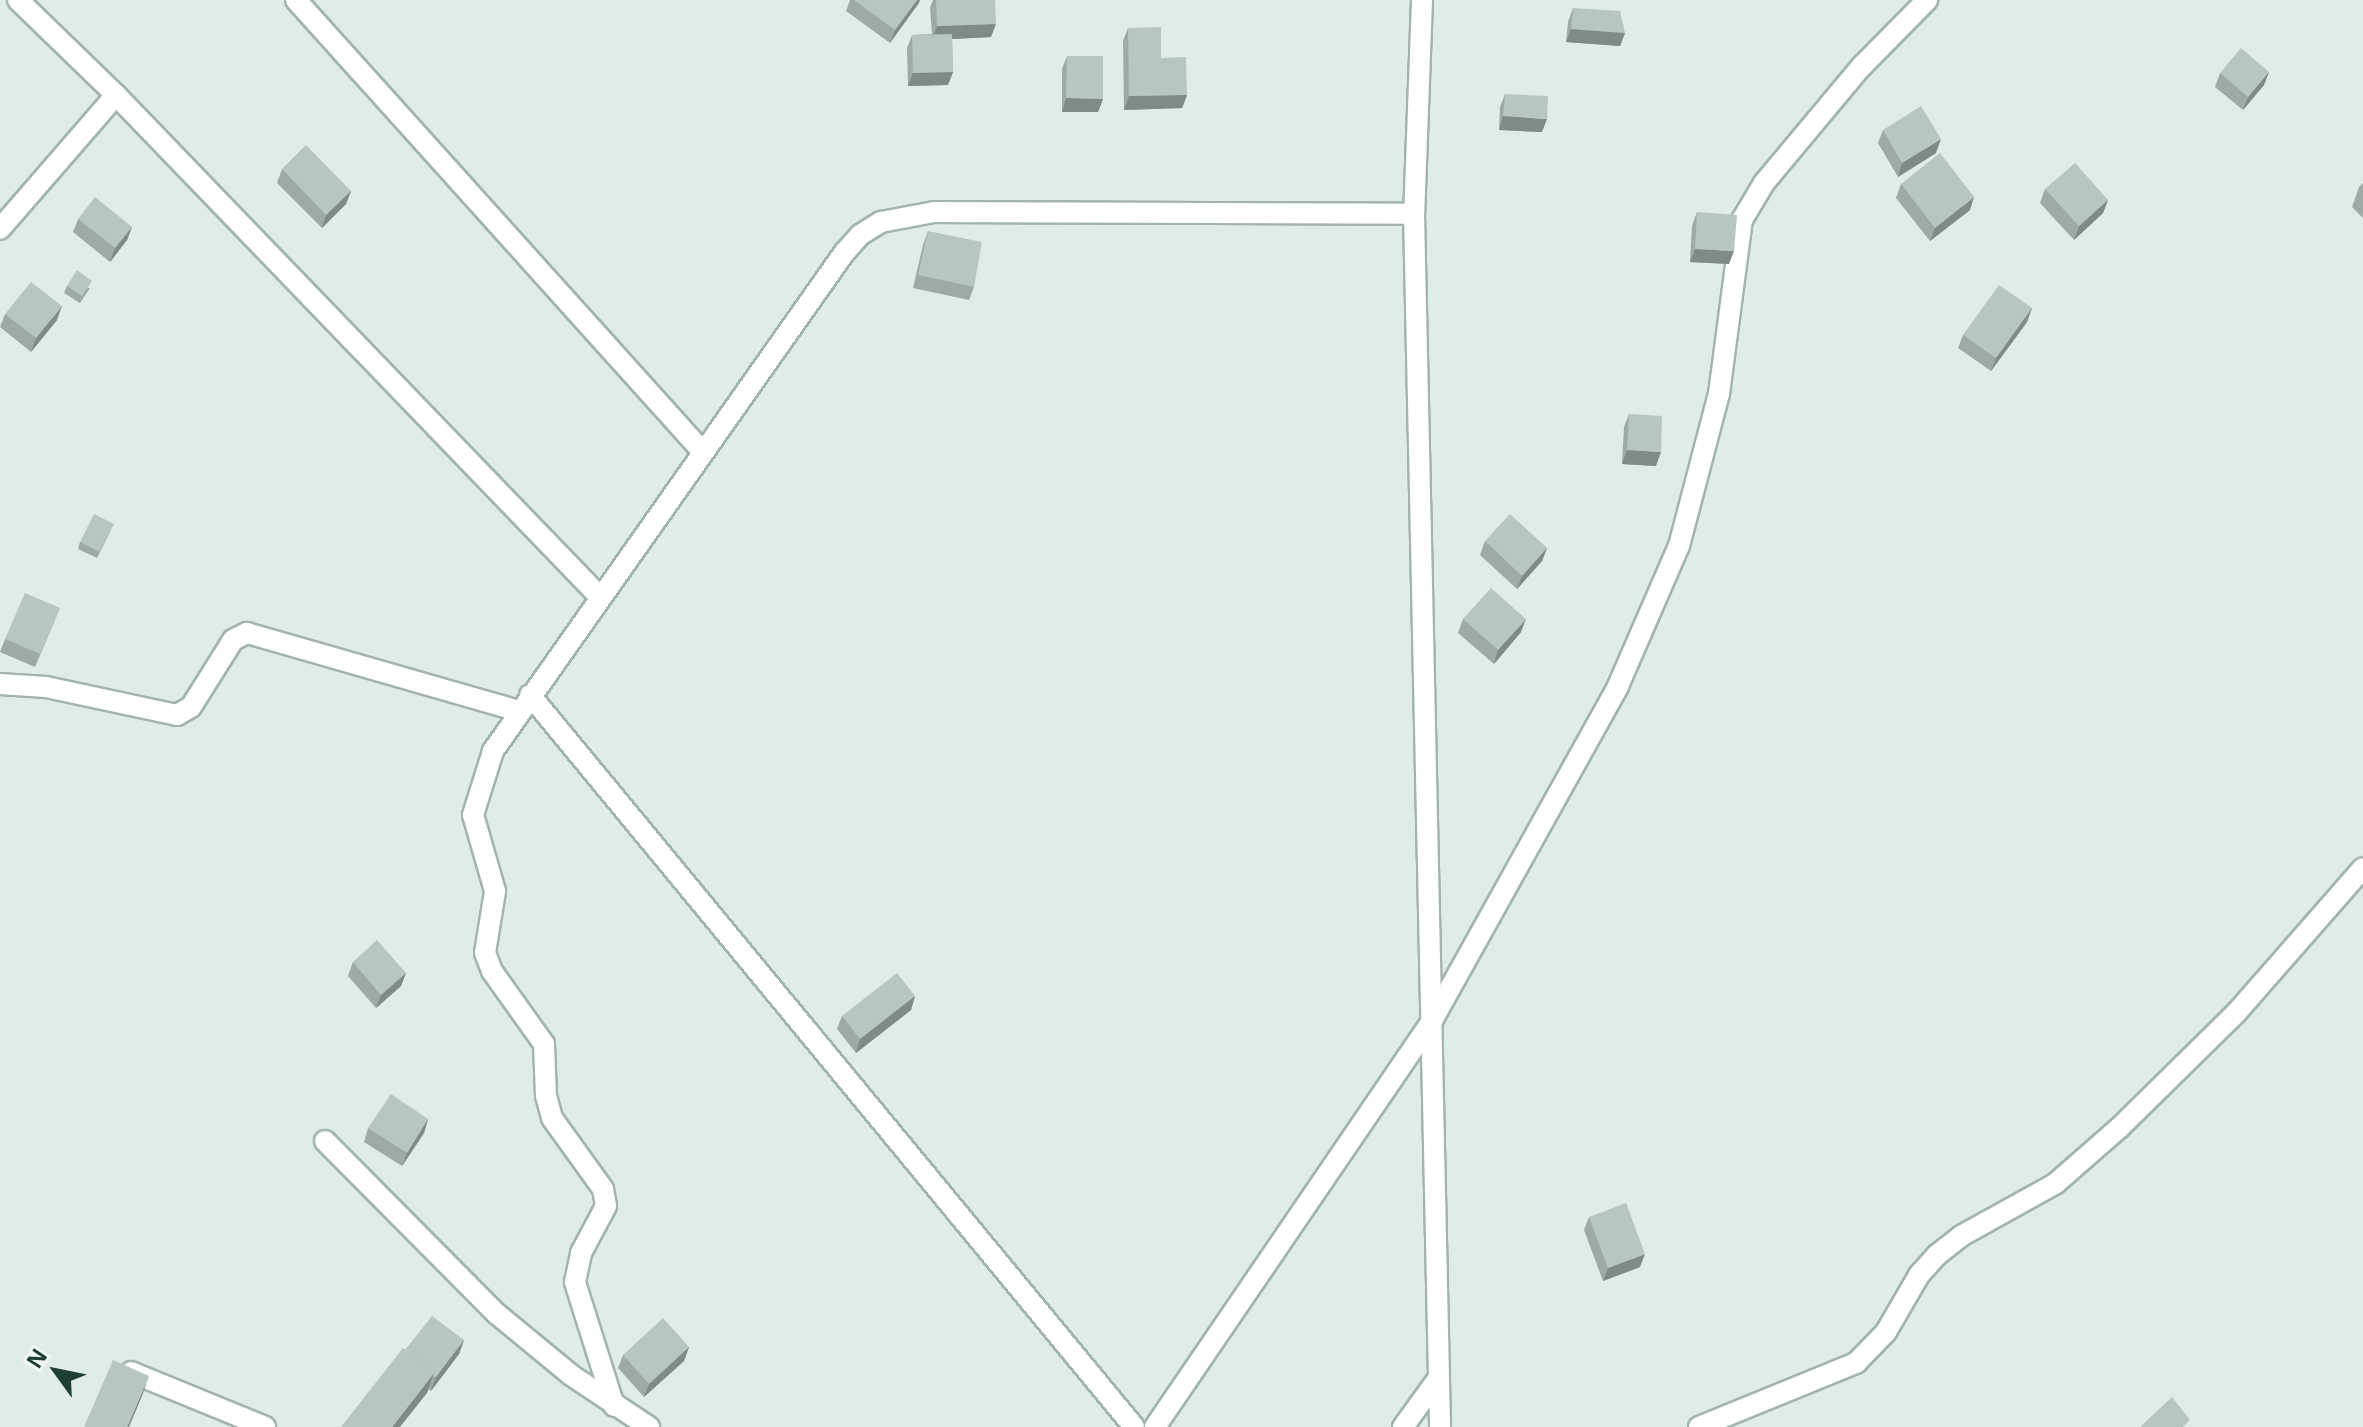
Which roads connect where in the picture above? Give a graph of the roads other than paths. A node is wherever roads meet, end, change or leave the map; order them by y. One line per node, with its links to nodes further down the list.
1 (18, 0): 5 (street)
2 (296, 0): 8 (street)
3 (1422, 0): 6 (street)
4 (1927, 0): 13 (street)
5 (116, 95): 7 (street); 9 (street)
6 (1414, 214): 8 (street); 13 (street)
7 (0, 229)
8 (702, 451): 9 (street)
9 (600, 597): 11 (street)
10 (0, 684): 11 (street)
11 (525, 703): 17 (street); 20 (street)
12 (2363, 868): 24 (street)
13 (1433, 1019): 16 (street); 21 (street)
14 (325, 1141): 17 (street)
15 (131, 1372): 18 (street)
16 (1437, 1380): 22 (street); 23 (street)
17 (614, 1406): 19 (street)
18 (265, 1427)
19 (649, 1427)
20 (1134, 1427)
21 (1155, 1427)
22 (1403, 1427)
23 (1440, 1427)
24 (1699, 1427)

